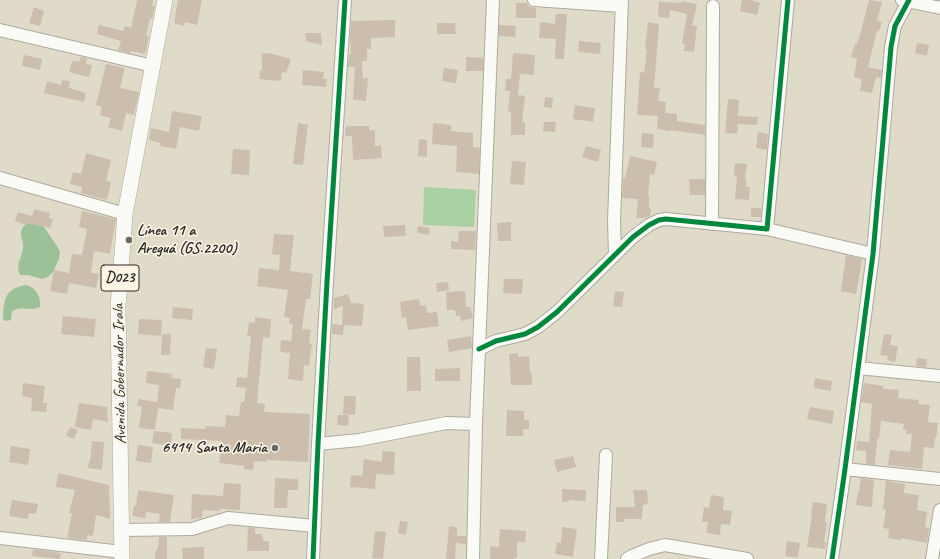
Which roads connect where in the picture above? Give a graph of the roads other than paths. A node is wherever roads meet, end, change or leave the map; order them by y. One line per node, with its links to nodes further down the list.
1 (165, 0): 11 (main road, Avenida Gobernador Irala / D023)
2 (345, 0): 22 (street)
3 (493, 0): 18 (street)
4 (534, 0): 7 (street)
5 (788, 0): 15 (street)
6 (906, 1): 9 (street); 16 (street)
7 (622, 3): 17 (street)
8 (713, 6): 14 (street)
9 (940, 8)
10 (0, 30): 11 (street)
11 (153, 66): 13 (main road, Avenida Gobernador Irala / D023)
12 (0, 178): 13 (street)
13 (125, 214): 28 (main road, Avenida Gobernador Irala / D023)
14 (712, 224): 15 (street); 17 (street)
15 (767, 229): 16 (street)
16 (873, 254): 19 (street)
17 (615, 255): 18 (street)
18 (479, 349): 21 (street)
19 (858, 368): 20 (street); 24 (street)
20 (940, 376)
21 (476, 424): 22 (street); 33 (street)
22 (318, 444): 27 (street)
23 (606, 455): 34 (street)
24 (845, 468): 25 (street); 37 (street)
25 (940, 479)
26 (940, 510): 38 (street)
27 (315, 526): 28 (street); 32 (street)
28 (122, 530): 30 (main road, Avenida Gobernador Irala / D023)
29 (0, 538): 30 (street)
30 (122, 555)
31 (733, 558): 35 (street); 36 (street)
32 (313, 559)
33 (473, 559)
34 (601, 559)
35 (627, 559)
36 (747, 559)
37 (832, 559)
38 (932, 559)

